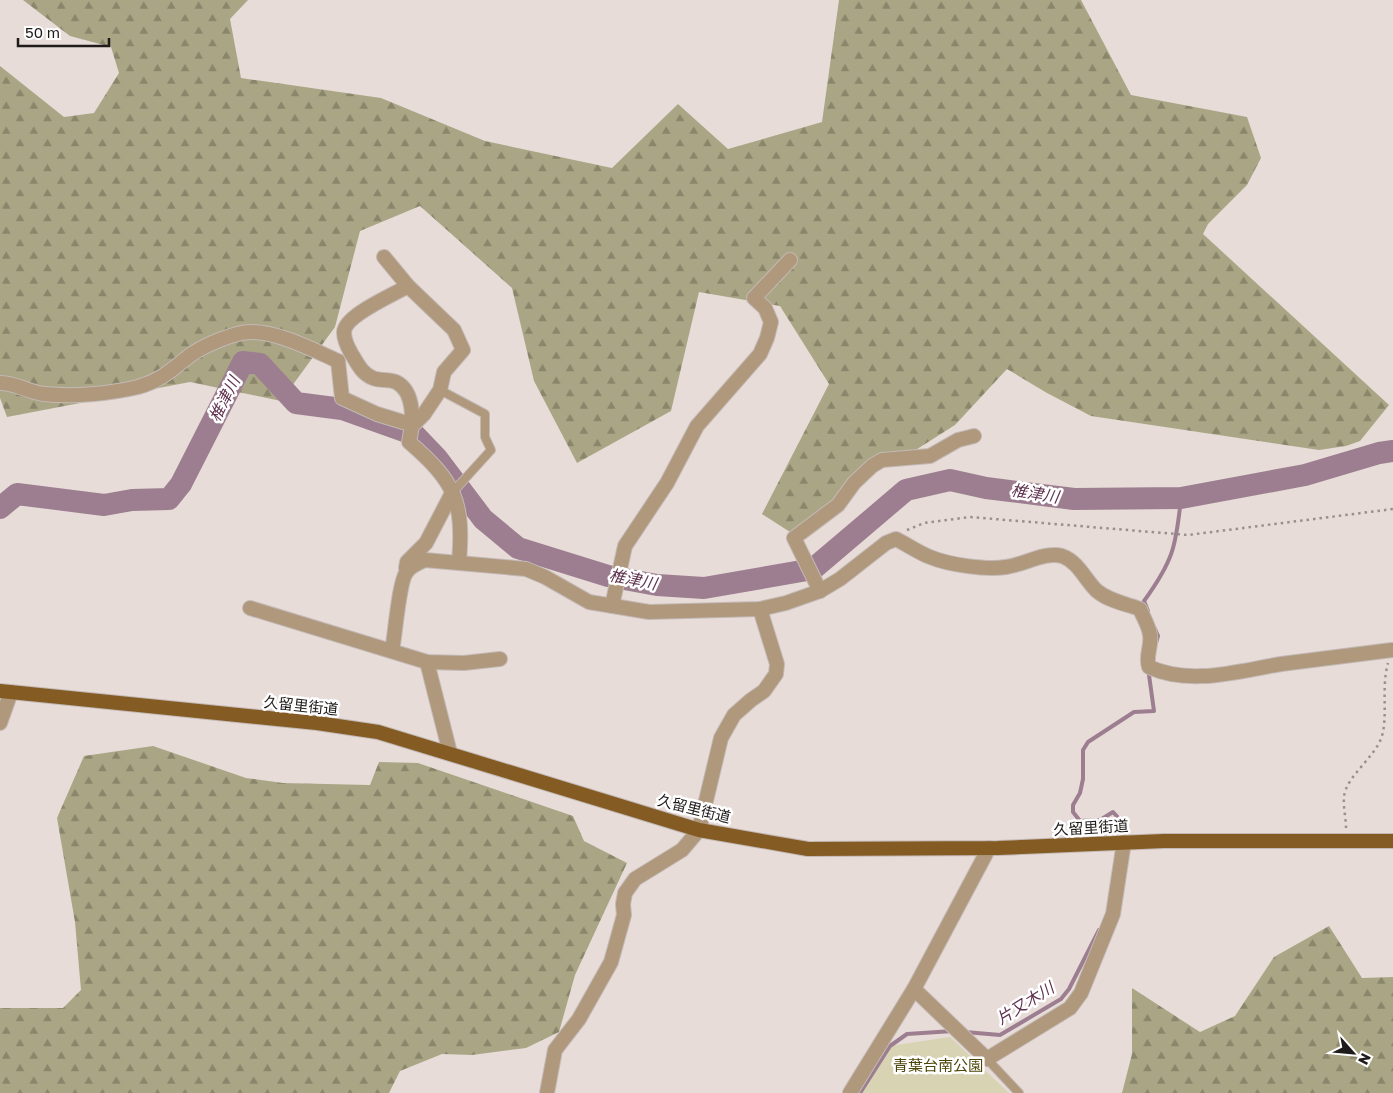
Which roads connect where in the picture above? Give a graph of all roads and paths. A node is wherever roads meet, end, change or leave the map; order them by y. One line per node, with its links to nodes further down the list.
1 (384, 257): 3 (street)
2 (790, 260): 14 (street)
3 (408, 286): 5 (street); 6 (street)
4 (0, 383): 6 (street)
5 (440, 390): 6 (street); 8 (lane)
6 (413, 424): 8 (street)
7 (974, 436): 13 (street)
8 (452, 493): 11 (street); 12 (street)
9 (1393, 509): 10 (path)
10 (896, 539): 13 (street); 17 (street)
11 (460, 562): 12 (street); 14 (street)
12 (406, 573): 18 (street)
13 (820, 591): 16 (street)
14 (612, 606): 16 (street)
15 (250, 608): 18 (street)
16 (760, 609): 24 (street)
17 (1392, 650): 25 (path)
18 (392, 652): 20 (street)
19 (500, 659): 20 (street)
20 (427, 662): 23 (street)
21 (6, 691): 22 (street); 23 (main road, 久留里街道)
22 (0, 722)
23 (450, 753): 24 (main road, 久留里街道)
24 (699, 830): 28 (main road, 久留里街道); 31 (street)
25 (1347, 840): 26 (main road, 久留里街道); 27 (main road, 久留里街道)
26 (1393, 841)
27 (1124, 842): 28 (main road, 久留里街道); 30 (street)
28 (989, 848): 29 (street)
29 (914, 989): 30 (street); 32 (street)
30 (987, 1059): 33 (lane)
31 (547, 1093)
32 (850, 1093)
33 (1019, 1093)

